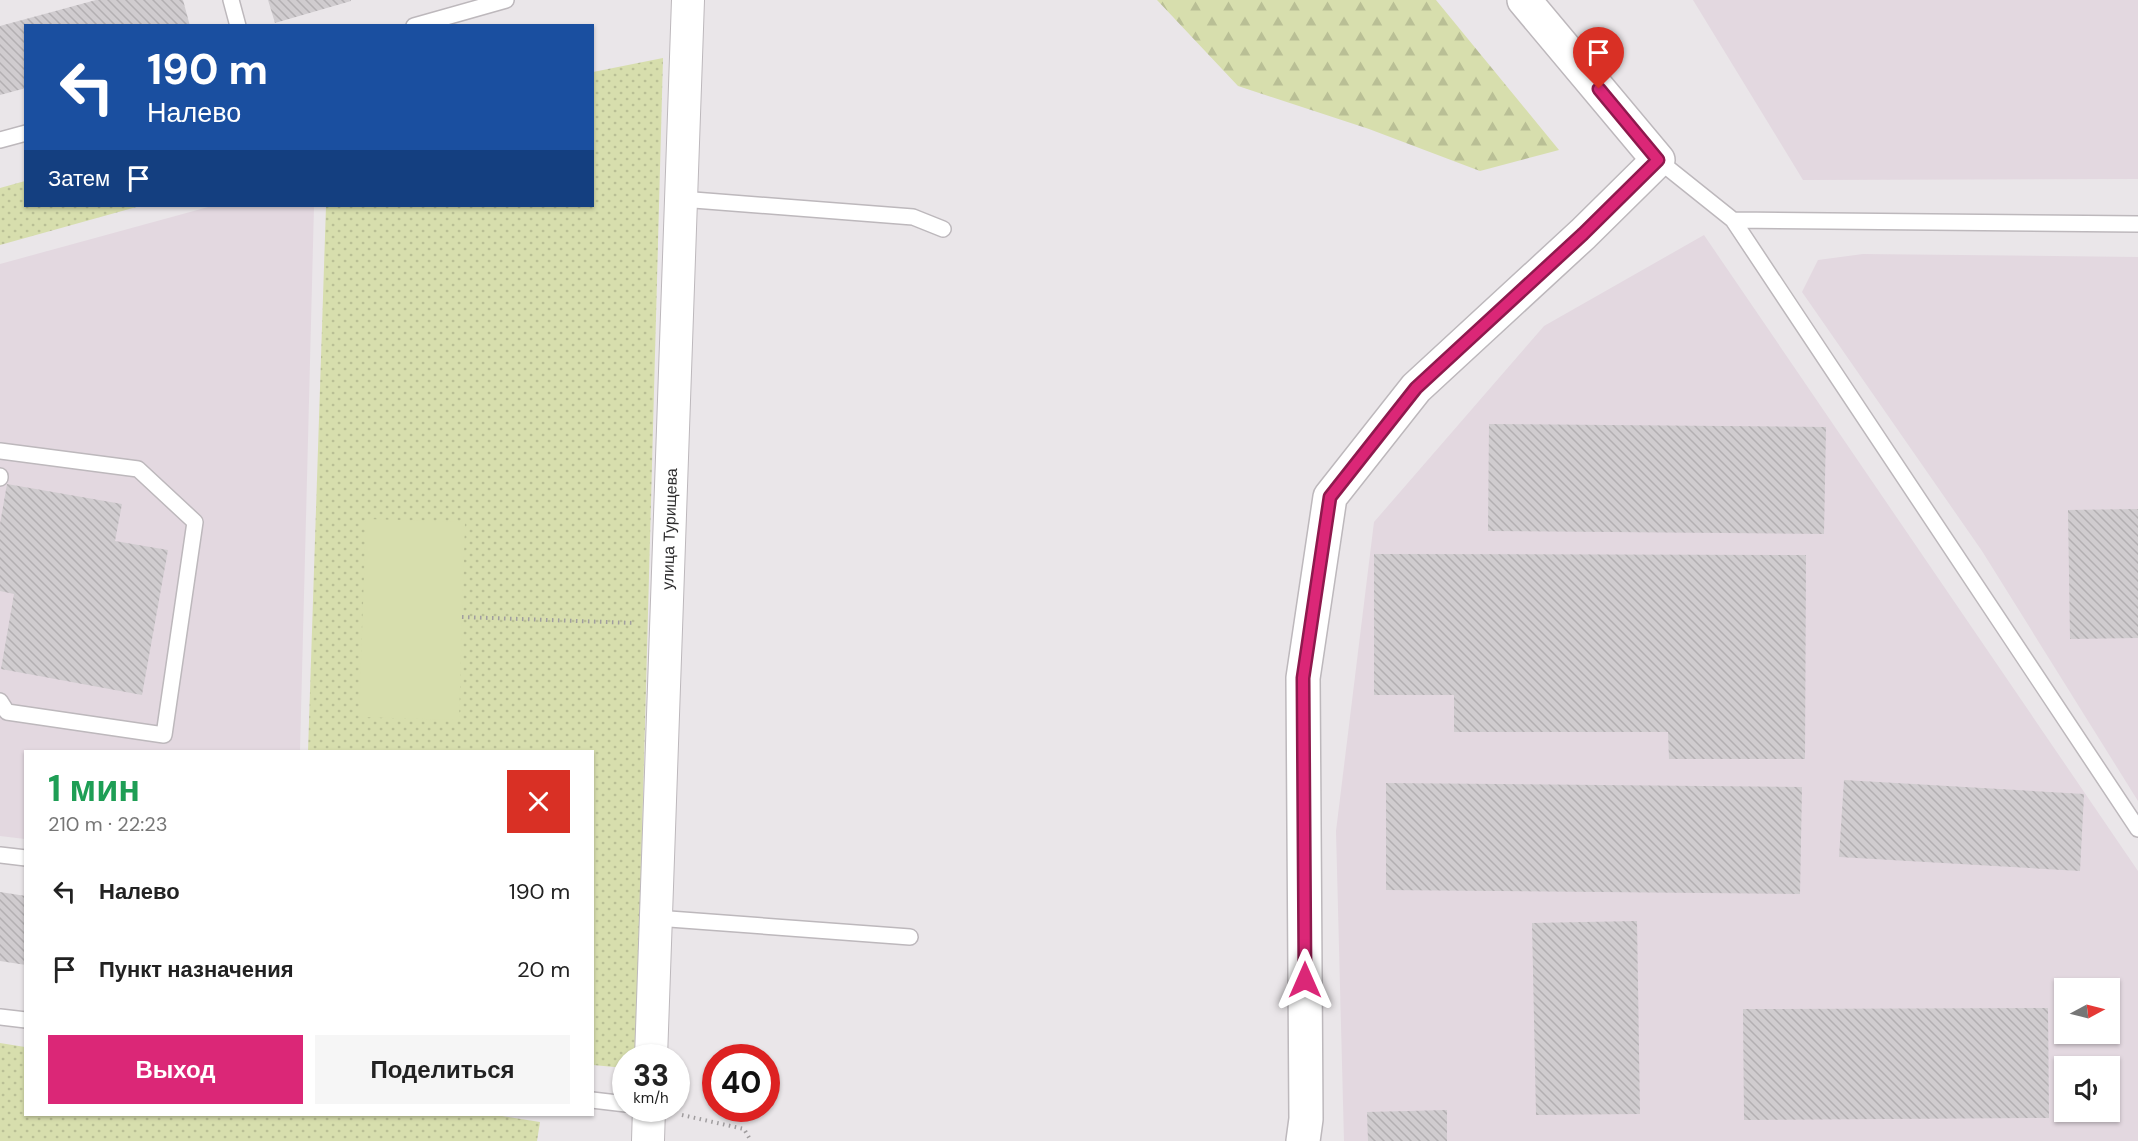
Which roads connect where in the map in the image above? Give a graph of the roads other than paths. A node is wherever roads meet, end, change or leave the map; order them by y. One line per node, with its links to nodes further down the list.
1 (231, 0): 5 (lane)
2 (506, 0): 6 (lane)
3 (688, 0): 10 (street, улица Турищева)
4 (1524, 0): 9 (street)
5 (237, 24)
6 (421, 24)
7 (24, 134): 8 (lane)
8 (0, 140)
9 (1658, 160): 11 (lane); 28 (street)
10 (681, 199): 13 (lane); 19 (street, улица Турищева)
11 (1733, 220): 12 (lane); 16 (lane)
12 (2138, 224)
13 (943, 229)
14 (0, 451): 15 (lane)
15 (2, 710)
16 (2138, 829)
17 (0, 855): 18 (lane)
18 (24, 858)
19 (656, 918): 20 (lane); 23 (street, улица Турищева)
20 (910, 937)
21 (0, 1017): 22 (lane)
22 (24, 1020)
23 (652, 1044)
24 (594, 1100): 25 (lane)
25 (612, 1102)
26 (657, 1122): 27 (street)
27 (648, 1141)
28 (1304, 1141)

